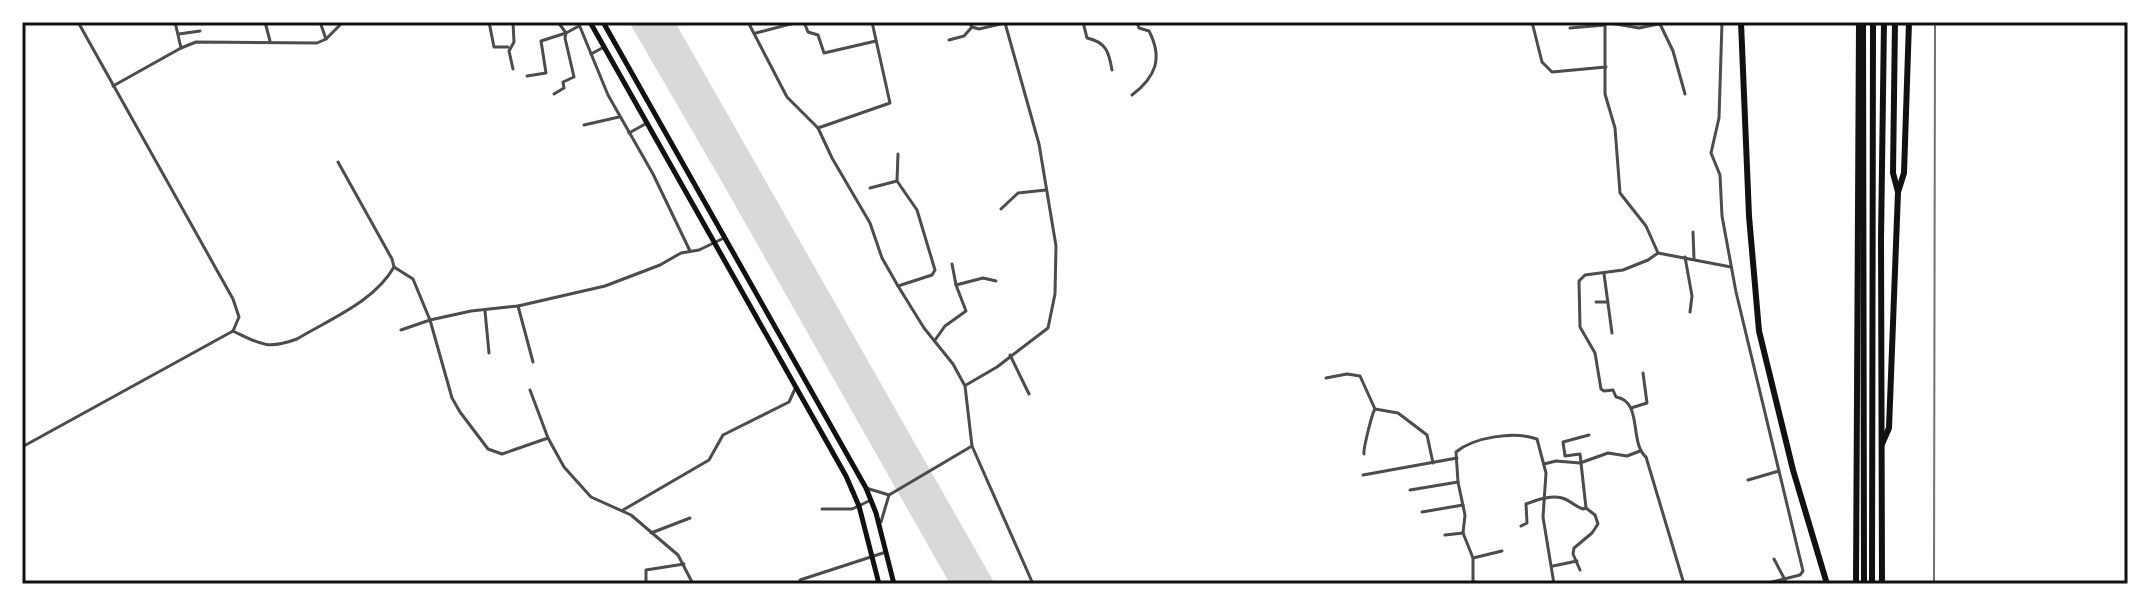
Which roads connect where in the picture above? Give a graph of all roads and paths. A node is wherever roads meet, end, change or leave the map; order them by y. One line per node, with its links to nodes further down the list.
1 (78, 22): 48 (street)
2 (175, 22): 34 (street)
3 (265, 22): 38 (street)
4 (320, 22): 36 (street)
5 (343, 22): 36 (street)
6 (489, 22): 40 (street)
7 (513, 22): 40 (street)
8 (558, 22): 33 (street)
9 (590, 22): 41 (main road)
10 (603, 22): 65 (main road)
11 (748, 22): 35 (street)
12 (798, 22): 35 (street)
13 (804, 22): 39 (street)
14 (872, 22): 39 (street)
15 (1007, 22): 29 (street); 61 (street)
16 (1083, 22): 46 (street)
17 (1137, 22): 51 (street)
18 (1532, 22): 44 (street)
19 (1668, 22): 30 (street)
20 (1722, 22): 73 (street)
21 (1741, 22): 154 (highway)
22 (1861, 22): 155 (highway); 156 (highway)
23 (1873, 22): 157 (highway)
24 (1884, 22): 105 (highway)
25 (1895, 22): 62 (highway)
26 (1909, 22): 62 (highway)
27 (1605, 23): 30 (street); 31 (street); 44 (street)
28 (578, 24): 33 (street); 43 (street)
29 (970, 24): 37 (street)
30 (1660, 24): 50 (street)
31 (1570, 28)
32 (200, 31): 34 (street)
33 (566, 33): 47 (street); 49 (street)
34 (179, 34): 42 (street)
35 (754, 34): 55 (street)
36 (326, 39): 38 (street)
37 (949, 40)
38 (270, 41): 42 (street)
39 (876, 41): 55 (street)
40 (510, 47): 45 (street)
41 (604, 47): 43 (street); 53 (main road)
42 (181, 48): 48 (street)
43 (591, 54): 52 (street)
44 (1606, 67): 68 (street)
45 (513, 69)
46 (1112, 70)
47 (527, 76)
48 (113, 86): 85 (street)
49 (554, 94)
50 (1685, 94)
51 (1132, 95)
52 (619, 117): 54 (street); 56 (street)
53 (647, 123): 56 (street); 66 (main road)
54 (584, 125)
55 (818, 128): 77 (street)
56 (628, 133): 67 (street)
57 (898, 154): 59 (street)
58 (338, 162): 72 (street)
59 (897, 181): 60 (street); 77 (street)
60 (870, 188)
61 (1046, 190): 63 (street); 89 (street)
62 (1898, 192): 105 (highway)
63 (1001, 209)
64 (1693, 232): 70 (street)
65 (724, 238): 66 (street); 91 (main road)
66 (715, 244): 67 (street); 92 (main road)
67 (690, 251): 80 (street)
68 (1658, 253): 69 (street); 74 (street)
69 (1685, 257): 70 (street); 82 (street)
70 (1694, 259): 73 (street)
71 (952, 264): 76 (street)
72 (394, 267): 83 (street); 85 (street)
73 (1731, 267): 112 (street)
74 (1604, 274): 79 (street); 99 (street)
75 (996, 281): 76 (street)
76 (956, 285): 87 (street)
77 (898, 286): 87 (street)
78 (1596, 302): 79 (street)
79 (1607, 302): 86 (street)
80 (518, 306): 81 (street); 90 (street)
81 (485, 311): 83 (street); 88 (street)
82 (1690, 312)
83 (430, 320): 84 (street); 102 (street)
84 (401, 330)
85 (233, 331): 104 (street)
86 (1612, 333)
87 (935, 340): 95 (street)
88 (489, 353)
89 (1010, 355): 95 (street); 98 (street)
90 (533, 362)
91 (795, 364): 92 (main road); 116 (main road)
92 (785, 369): 96 (main road)
93 (1643, 373): 99 (street)
94 (1326, 378): 100 (street)
95 (965, 386): 103 (street)
96 (795, 387): 122 (main road); 125 (street)
97 (530, 390): 102 (street)
98 (1029, 394)
99 (1631, 408): 106 (street)
100 (1375, 409): 107 (street); 109 (street)
101 (1589, 435): 110 (street)
102 (548, 438): 125 (street)
103 (972, 446): 118 (street); 149 (street)
104 (22, 447)
105 (1880, 448): 158 (highway)
106 (1640, 451): 110 (street); 152 (street)
107 (1364, 454)
108 (1457, 458): 109 (street); 111 (street); 115 (street)
109 (1433, 463): 113 (street)
110 (1580, 463): 111 (street); 123 (street)
111 (1544, 464): 119 (street)
112 (1779, 471): 114 (street); 143 (street)
113 (1363, 475)
114 (1748, 480)
115 (1458, 482): 117 (street); 121 (street)
116 (866, 488): 118 (street); 120 (main road)
117 (1410, 490)
118 (889, 495): 128 (street)
119 (1545, 497): 123 (street); 129 (street); 140 (street)
120 (871, 500): 122 (street); 128 (main road)
121 (1463, 505): 126 (street); 131 (street)
122 (859, 506): 124 (street); 135 (main road)
123 (1586, 508): 138 (street)
124 (822, 509)
125 (623, 510): 130 (street)
126 (1422, 512)
127 (690, 518): 130 (street)
128 (879, 526): 134 (main road)
129 (1521, 526)
130 (651, 533): 139 (street)
131 (1463, 533): 132 (street); 136 (street)
132 (1445, 535)
133 (1502, 551): 136 (street)
134 (886, 552): 135 (street); 148 (main road)
135 (872, 556): 142 (street); 147 (main road)
136 (1473, 558): 144 (street)
137 (1774, 559): 143 (street)
138 (1577, 561): 140 (street); 141 (street)
139 (684, 564): 145 (street); 146 (street)
140 (1552, 567): 151 (street)
141 (1580, 570)
142 (800, 580)
143 (1783, 582): 153 (street)
144 (1473, 583): 150 (street)
145 (646, 584)
146 (693, 584)
147 (879, 584)
148 (894, 584)
149 (1033, 584)
150 (1488, 584)
151 (1554, 584)
152 (1684, 584)
153 (1764, 584)
154 (1827, 584)
155 (1856, 584)
156 (1864, 584)
157 (1872, 584)
158 (1882, 584)

